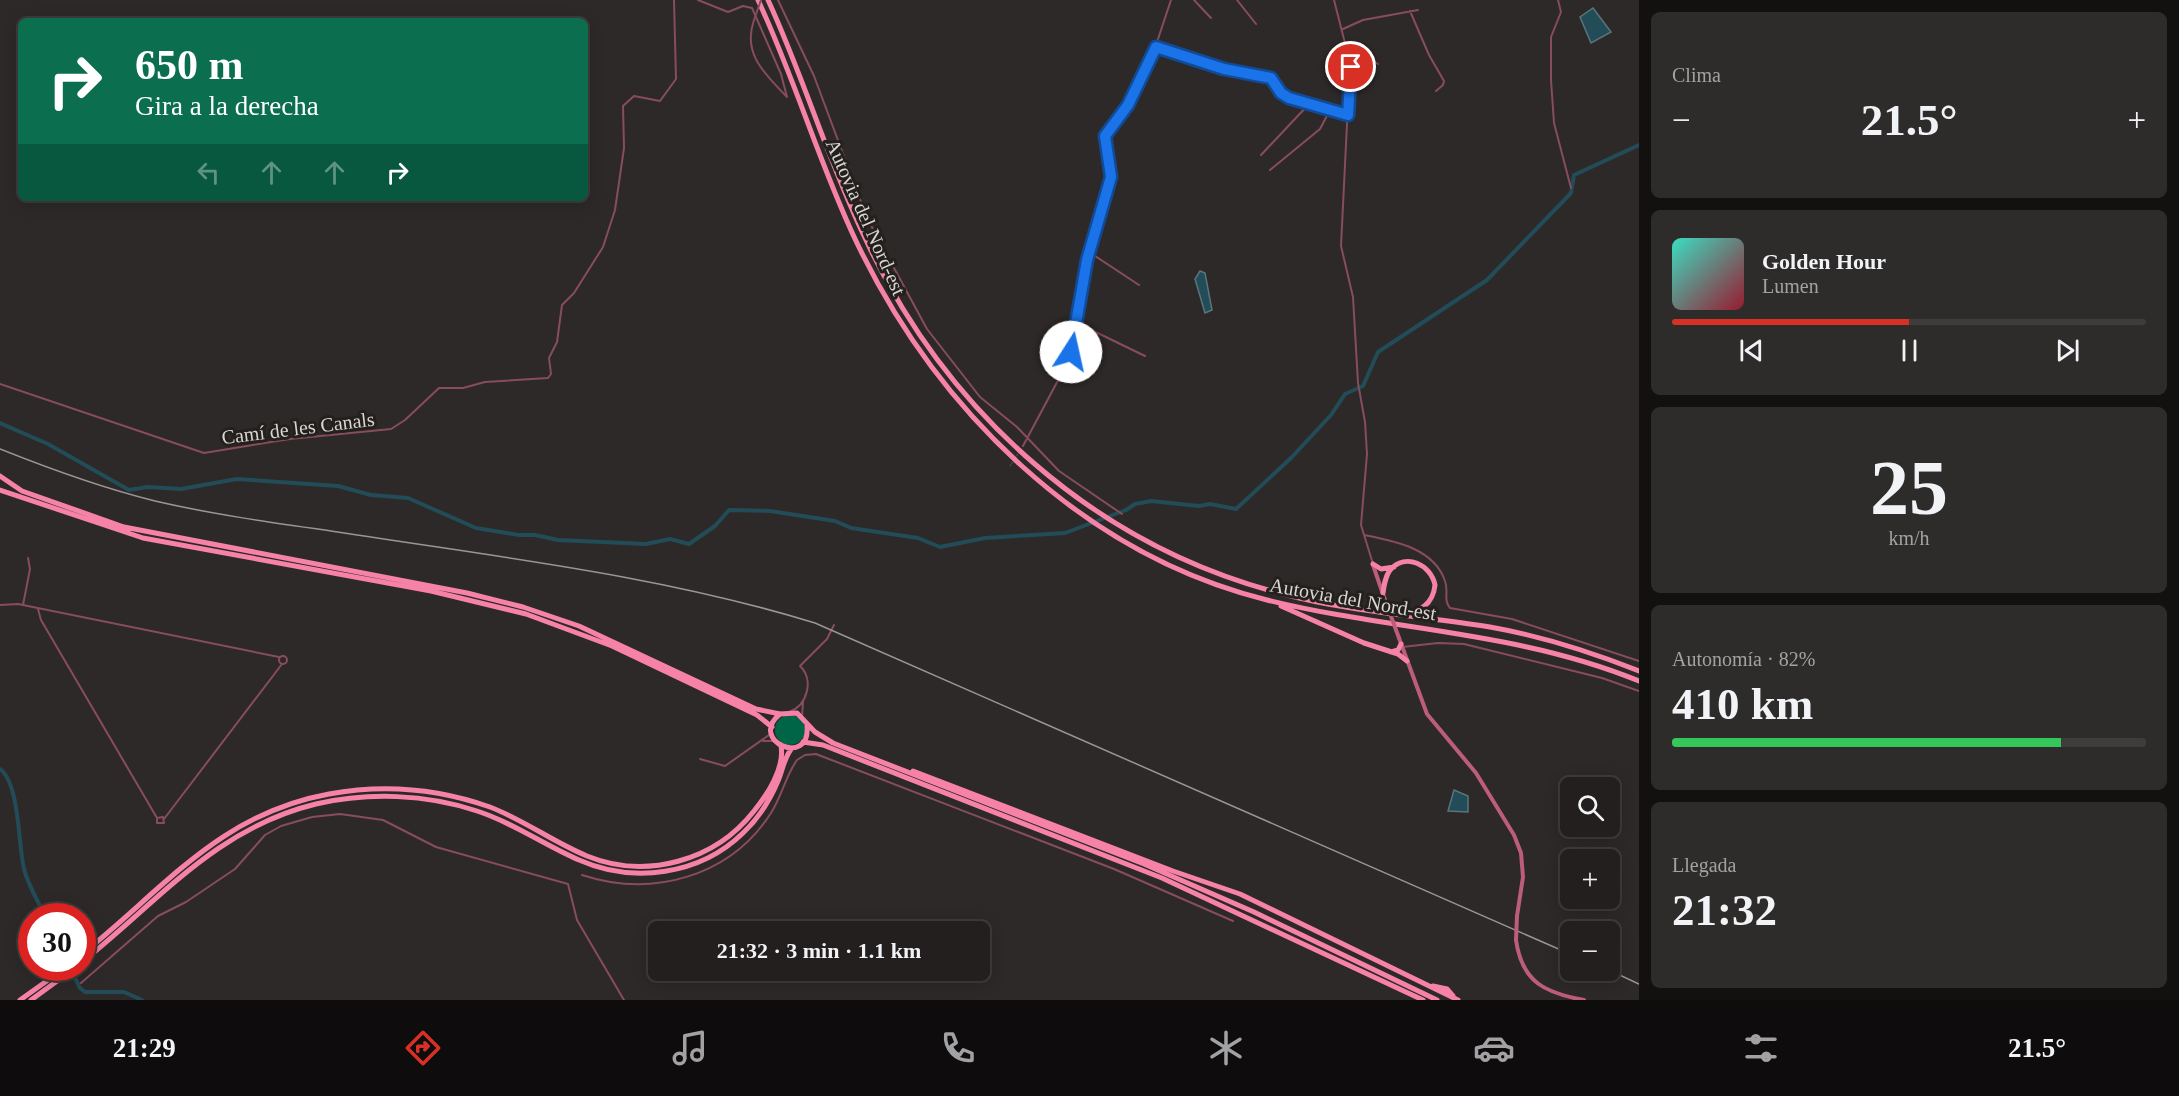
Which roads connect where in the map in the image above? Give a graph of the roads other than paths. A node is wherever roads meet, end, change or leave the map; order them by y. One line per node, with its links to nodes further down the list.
1 (674, 0): 30 (street, Camí de les Canals)
2 (698, 0): 3 (street, bridge)
3 (760, 0): 42 (highway, Autovia del Nord-est)
4 (768, 0): 40 (highway, Autovia del Nord-est)
5 (778, 0): 31 (street)
6 (1171, 0): 17 (street)
7 (1194, 0): 13 (street)
8 (1237, 0): 14 (street)
9 (1334, 0): 15 (street)
10 (1558, 0): 25 (street)
11 (1418, 10): 12 (street)
12 (1410, 11): 15 (street); 19 (street)
13 (1212, 18)
14 (1256, 24)
15 (1341, 29): 16 (street)
16 (1346, 43): 18 (street); 22 (street)
17 (1156, 47): 20 (street); 26 (street)
18 (1378, 64)
19 (1436, 91)
20 (1309, 104): 21 (street); 23 (street)
21 (1330, 110): 22 (street); 24 (street)
22 (1348, 115): 36 (street)
23 (1261, 155)
24 (1270, 170)
25 (1571, 188)
26 (1089, 252): 27 (street); 28 (street)
27 (1139, 285)
28 (1077, 323): 29 (street); 31 (street)
29 (1145, 356)
30 (0, 384)
31 (1029, 438): 32 (street); 35 (street)
32 (1023, 446)
33 (0, 476): 58 (highway)
34 (0, 490): 61 (highway)
35 (1122, 514)
36 (1362, 534): 38 (street); 51 (street)
37 (28, 558): 44 (street)
38 (1373, 564): 39 (highway); 41 (street)
39 (1394, 567): 40 (highway); 41 (highway)
40 (1283, 594): 53 (highway, Autovia del Nord-est)
41 (1384, 597): 47 (street, bridge)
42 (1263, 599): 48 (highway); 54 (highway, Autovia del Nord-est)
43 (0, 605): 44 (street)
44 (23, 605): 45 (street)
45 (38, 609): 49 (street); 69 (street)
46 (834, 625): 56 (street)
47 (1402, 646): 48 (highway); 50 (street); 55 (street)
48 (1390, 651): 50 (highway)
49 (279, 657): 52 (street); 52 (street)
50 (1407, 661): 84 (street, bridge)
51 (1639, 661)
52 (282, 664): 70 (street)
53 (1639, 671)
54 (1639, 681)
55 (1639, 692)
56 (803, 700): 57 (street); 59 (street)
57 (787, 712): 58 (highway); 59 (highway)
58 (780, 714): 61 (highway)
59 (802, 717): 60 (highway)
60 (807, 726): 64 (highway); 67 (highway)
61 (772, 730): 62 (street); 63 (highway)
62 (763, 741): 63 (street); 68 (street)
63 (775, 741): 65 (highway)
64 (803, 742): 66 (highway); 81 (highway)
65 (781, 746): 66 (highway); 73 (highway)
66 (792, 748): 74 (highway)
67 (852, 751): 82 (highway); 83 (highway)
68 (700, 759)
69 (157, 818): 70 (street); 70 (street)
70 (164, 819)
71 (582, 874): 72 (street)
72 (1233, 921)
73 (96, 942)
74 (96, 950)
75 (48, 981): 78 (highway)
76 (53, 981): 79 (highway)
77 (81, 983): 80 (street)
78 (20, 1000)
79 (31, 1000)
80 (624, 1000)
81 (1423, 1000)
82 (1437, 1000)
83 (1459, 1000)
84 (1584, 1000)

